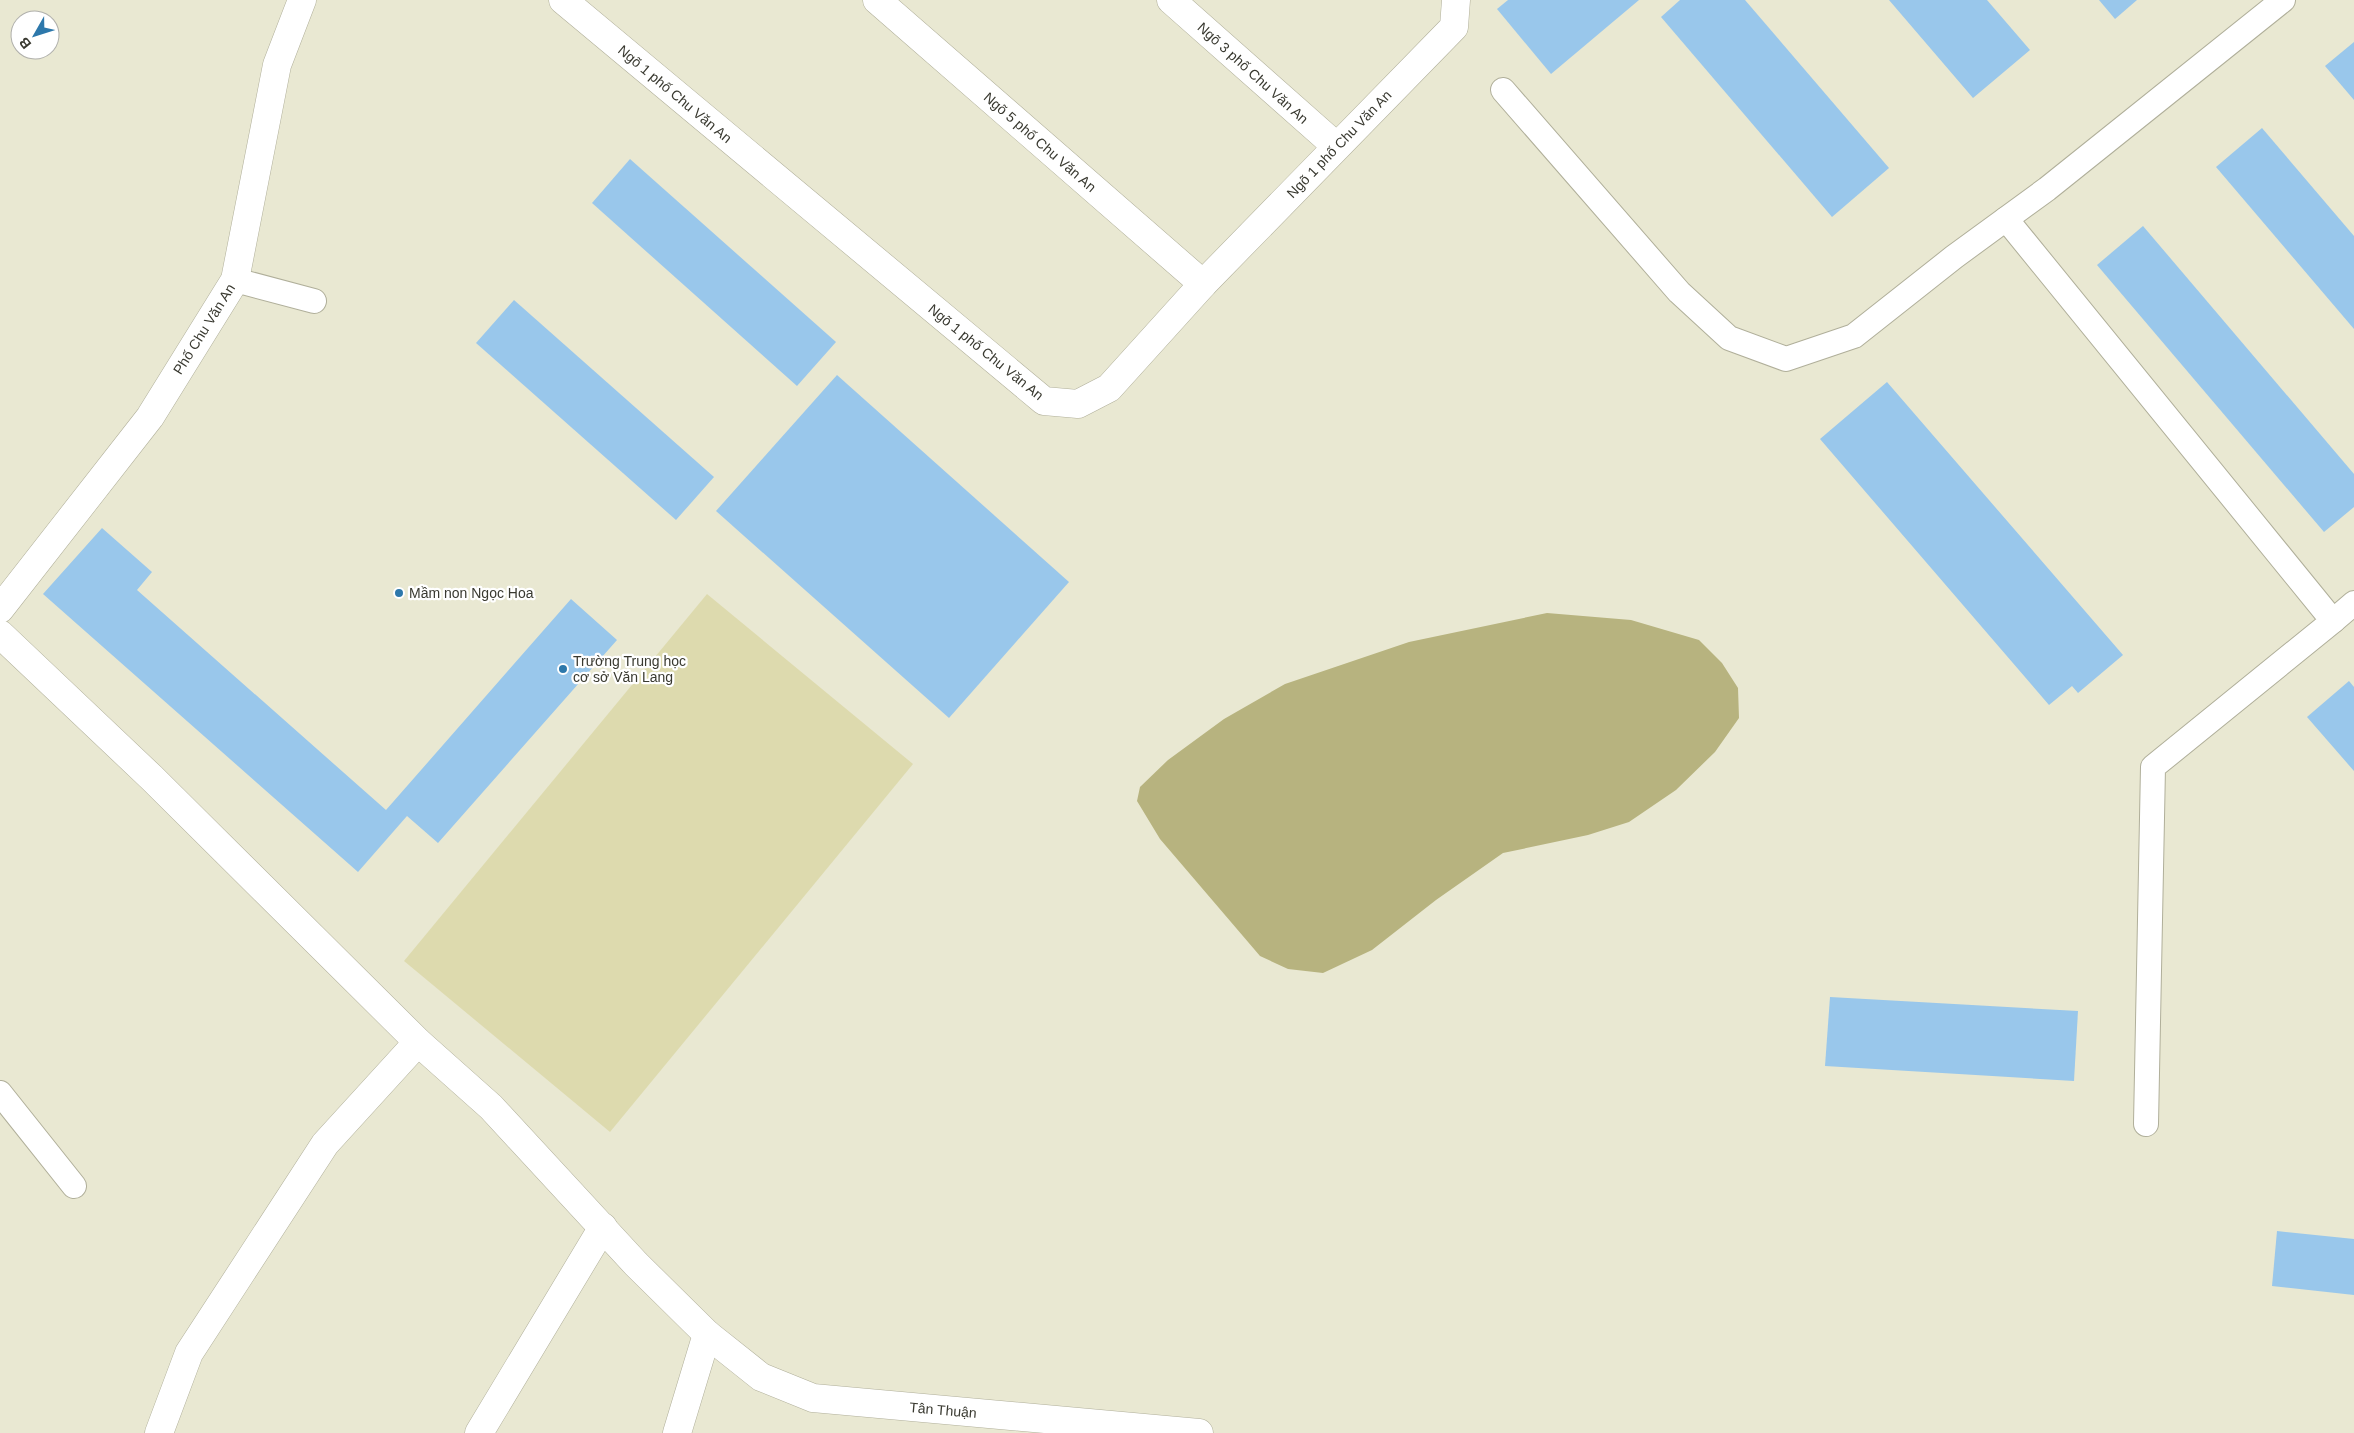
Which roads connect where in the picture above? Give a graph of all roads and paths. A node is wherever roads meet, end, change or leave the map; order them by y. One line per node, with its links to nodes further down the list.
1 (302, 0): 10 (street, Phố Chu Văn An)
2 (562, 0): 11 (street, Ngõ 1 phố Chu Văn An)
3 (877, 0): 11 (street, Ngõ 5 phố Chu Văn An)
4 (1171, 0): 8 (street, Ngõ 3 phố Chu Văn An)
5 (1456, 0): 8 (street, Ngõ 1 phố Chu Văn An)
6 (2283, 0): 9 (lane)
7 (1503, 90): 9 (lane)
8 (1336, 146): 11 (street, Ngõ 1 phố Chu Văn An)
9 (2006, 219): 15 (lane)
10 (235, 280): 12 (lane); 14 (street, Phố Chu Văn An)
11 (1203, 284)
12 (314, 301)
13 (2354, 603): 15 (lane)
14 (0, 609)
15 (2333, 621): 19 (lane)
16 (0, 634): 17 (street, Tân Thuận)
17 (418, 1042): 21 (street, Tân Thuận); 24 (street)
18 (0, 1093): 20 (lane)
19 (2146, 1124)
20 (74, 1186)
21 (602, 1226): 22 (street, Tân Thuận); 25 (street)
22 (707, 1334): 23 (street, Tân Thuận); 26 (street)
23 (1032, 1425): 27 (street, Tân Thuận)
24 (160, 1433)
25 (480, 1433)
26 (678, 1433)
27 (1198, 1433)

